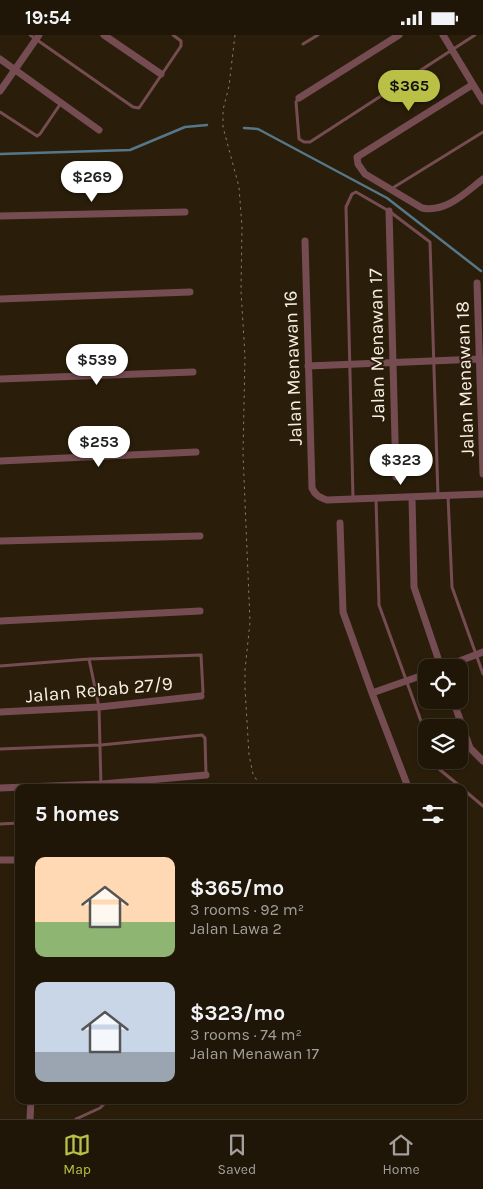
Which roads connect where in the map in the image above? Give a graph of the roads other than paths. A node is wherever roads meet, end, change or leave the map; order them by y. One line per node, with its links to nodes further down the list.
1 (104, 35): 12 (street)
2 (173, 35): 12 (lane)
3 (318, 35): 8 (lane)
4 (399, 35): 15 (street)
5 (443, 35): 9 (street)
6 (475, 35): 9 (lane)
7 (35, 36): 11 (street); 12 (lane)
8 (304, 45)
9 (452, 50): 13 (street); 15 (lane)
10 (0, 59): 11 (street)
11 (15, 69): 14 (street); 17 (street)
12 (161, 74)
13 (472, 85): 16 (street); 22 (street)
14 (0, 91)
15 (299, 98)
16 (483, 101)
17 (62, 103): 18 (lane); 19 (street)
18 (0, 112)
19 (100, 130)
20 (483, 132): 22 (lane)
21 (483, 179): 22 (street)
22 (390, 189)
23 (389, 211): 31 (lane); 32 (street, Jalan Menawan 17); 33 (lane)
24 (185, 212): 25 (street)
25 (0, 216)
26 (305, 241): 34 (street, Jalan Menawan 16)
27 (477, 283): 30 (street, Jalan Menawan 18)
28 (190, 292): 29 (street)
29 (0, 299)
30 (480, 359): 31 (street); 39 (street, Jalan Menawan 18)
31 (435, 361): 32 (street); 42 (lane)
32 (392, 363): 33 (street); 40 (street, Jalan Menawan 17)
33 (350, 365): 34 (street); 46 (lane)
34 (308, 366): 46 (street, Jalan Menawan 16)
35 (193, 371): 36 (street)
36 (0, 379)
37 (196, 452): 38 (street)
38 (0, 461)
39 (483, 475)
40 (396, 477)
41 (483, 494): 43 (street)
42 (438, 495): 43 (street); 44 (street)
43 (448, 495): 52 (lane)
44 (412, 497): 45 (street); 54 (street)
45 (376, 498): 46 (street); 59 (lane)
46 (353, 499)
47 (340, 523): 60 (street)
48 (200, 536): 49 (street)
49 (0, 541)
50 (200, 611): 51 (street)
51 (0, 621)
52 (480, 654): 55 (street); 57 (lane)
53 (89, 659): 56 (lane); 61 (lane); 62 (lane)
54 (439, 659)
55 (465, 659)
56 (0, 667)
57 (483, 674)
58 (418, 677): 59 (street)
59 (407, 680): 60 (street); 65 (lane)
60 (372, 693): 73 (street)
61 (201, 696): 62 (street, Jalan Rebab 27/9)
62 (99, 707): 64 (street, Jalan Rebab 27/9); 66 (lane)
63 (455, 709): 68 (street)
64 (0, 712)
65 (420, 719)
66 (100, 745): 67 (lane); 70 (lane); 71 (lane)
67 (0, 749)
68 (483, 761)
69 (439, 769): 74 (lane)
70 (206, 775): 72 (street)
71 (102, 784)
72 (121, 784)
73 (407, 784)
74 (457, 784)
75 (0, 788): 76 (street)
76 (15, 788)
77 (467, 793): 78 (lane)
78 (483, 806)
79 (15, 823): 80 (lane)
80 (0, 824)
81 (15, 860): 82 (street)
82 (0, 861)
83 (31, 1104): 85 (street)
84 (104, 1104): 86 (lane)
85 (30, 1119)
86 (76, 1119)

